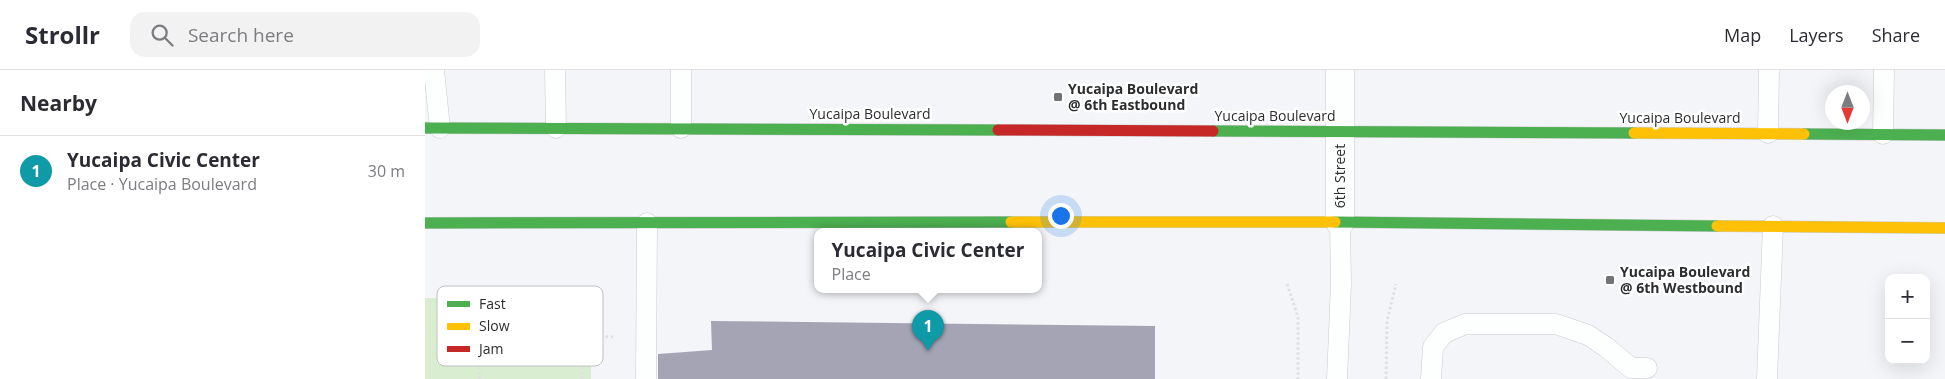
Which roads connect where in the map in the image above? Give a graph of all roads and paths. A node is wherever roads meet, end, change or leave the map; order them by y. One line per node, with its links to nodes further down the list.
1 (434, 70): 7 (lane)
2 (555, 70): 8 (lane)
3 (681, 70): 9 (lane)
4 (1339, 70): 10 (street, 6th Street)
5 (1769, 70): 11 (lane)
6 (1884, 70): 12 (lane)
7 (433, 128): 8 (main road, Yucaipa Boulevard)
8 (556, 128): 9 (main road, Yucaipa Boulevard)
9 (681, 128): 10 (main road, Yucaipa Boulevard)
10 (1339, 132): 11 (main road, Yucaipa Boulevard); 14 (street, 6th Street)
11 (1768, 133): 12 (main road, Yucaipa Boulevard)
12 (1883, 134): 13 (main road, Yucaipa Boulevard)
13 (1945, 135)
14 (1339, 222): 16 (main road); 17 (main road); 30 (lane)
15 (425, 223): 16 (main road)
16 (647, 223): 28 (lane)
17 (1773, 226): 18 (main road); 33 (lane)
18 (1945, 228)
19 (1287, 284): 29 (path)
20 (1396, 284): 31 (path)
21 (621, 333): 22 (path)
22 (603, 337)
23 (479, 366): 26 (path)
24 (582, 366): 27 (path)
25 (1647, 368): 32 (lane)
26 (481, 379)
27 (582, 379)
28 (646, 379)
29 (1298, 379)
30 (1337, 379)
31 (1386, 379)
32 (1431, 379)
33 (1767, 379)

